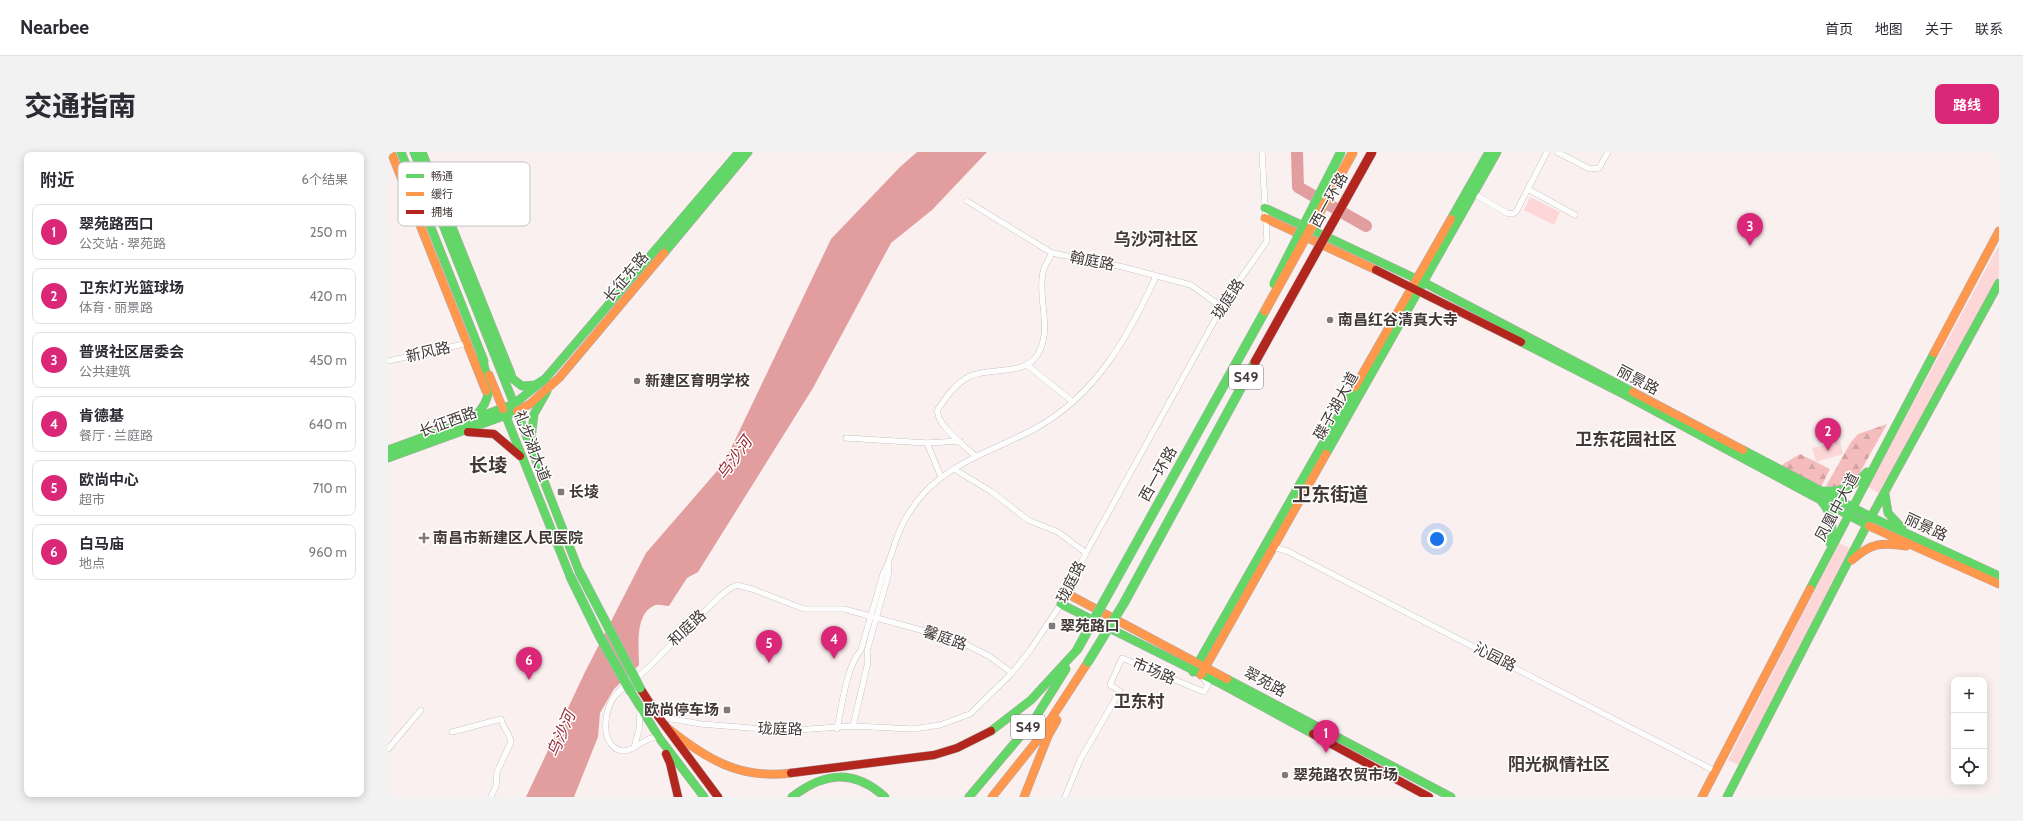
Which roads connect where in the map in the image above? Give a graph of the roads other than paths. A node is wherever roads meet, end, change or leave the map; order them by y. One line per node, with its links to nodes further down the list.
1 (391, 152): 19 (main road)
2 (401, 152): 16 (main road, 礼步湖大道)
3 (414, 152): 17 (main road, 礼步湖大道)
4 (422, 152): 18 (main road)
5 (739, 152): 43 (main road, 长征东路)
6 (748, 152): 44 (main road, 长征东路)
7 (1262, 152): 23 (street, 珑庭路)
8 (1341, 152): 36 (main road, bridge)
9 (1353, 152): 36 (main road, 西一环路 / S49, bridge)
10 (1372, 152): 78 (main road, 西一环路 / S49, bridge)
11 (1489, 152): 34 (main road, 碟子湖大道)
12 (1497, 152): 21 (main road, 碟子湖大道)
13 (1547, 152): 20 (street)
14 (1557, 152): 15 (street)
15 (1608, 152)
16 (405, 162)
17 (418, 162)
18 (426, 162)
19 (398, 169)
20 (1528, 190): 21 (street); 24 (street)
21 (1474, 194): 34 (main road, 碟子湖大道)
22 (967, 201): 31 (street, 翰庭路)
23 (1265, 208): 25 (street, 珑庭路); 34 (main road, 丽景路)
24 (1575, 215)
25 (1265, 218): 34 (main road, 丽景路); 35 (street, 珑庭路)
26 (421, 226): 37 (main road)
27 (430, 226): 39 (main road, 礼步湖大道)
28 (443, 226): 38 (main road, 礼步湖大道)
29 (452, 226): 42 (main road)
30 (1999, 231): 59 (main road, 凤凰中大道)
31 (1052, 253): 32 (street, 翰庭路); 41 (street)
32 (1156, 276): 35 (street, 翰庭路); 46 (street)
33 (1999, 283): 62 (main road)
34 (1418, 285): 63 (main road, 丽景路); 67 (main road, 碟子湖大道); 79 (main road, 碟子湖大道)
35 (1222, 307): 69 (street, 珑庭路)
36 (1256, 327): 77 (main road, 西一环路 / S49, bridge)
37 (468, 343): 40 (street, 新风路); 45 (main road)
38 (493, 351): 42 (main road); 47 (main road, 礼步湖大道)
39 (481, 354): 45 (main road); 48 (main road, 礼步湖大道)
40 (388, 361)
41 (1027, 365): 46 (street); 52 (street)
42 (513, 379): 43 (main road)
43 (545, 379): 47 (main road, 长征东路)
44 (547, 391): 47 (main road, 长征东路); 54 (main road)
45 (488, 396): 49 (main road)
46 (1073, 402): 56 (street)
47 (516, 408): 48 (main road, 长征西路); 54 (main road, 礼步湖大道)
48 (504, 412): 49 (main road, 长征西路); 50 (main road, 长征西路); 57 (main road, 礼步湖大道)
49 (470, 420): 55 (main road, 长征西路)
50 (462, 432): 57 (main road); 58 (main road, 长征西路)
51 (846, 438): 53 (street)
52 (960, 441): 53 (street); 56 (street)
53 (927, 443): 61 (street)
54 (531, 447): 83 (main road, 礼步湖大道, bridge)
55 (388, 450)
56 (975, 456): 60 (street)
57 (521, 457): 82 (main road, 礼步湖大道, bridge)
58 (388, 458)
59 (1878, 459): 63 (main road); 64 (main road, 凤凰中大道)
60 (954, 469): 61 (street); 69 (street)
61 (941, 477): 76 (street)
62 (1885, 492): 65 (main road); 66 (main road)
63 (1818, 494): 64 (main road, 丽景路); 70 (main road)
64 (1850, 511): 65 (main road, 丽景路); 70 (main road, 凤凰中大道)
65 (1869, 521): 66 (main road, 丽景路); 68 (main road, 丽景路); 71 (main road)
66 (1917, 538): 72 (main road, 丽景路)
67 (1273, 547): 79 (main road, 碟子湖大道); 91 (street, 沁园路)
68 (1919, 548): 71 (main road); 73 (main road, 丽景路)
69 (1086, 553): 74 (street, 珑庭路)
70 (1822, 566): 91 (main road, 凤凰中大道)
71 (1846, 567): 92 (main road)
72 (1999, 576)
73 (1999, 584)
74 (1066, 594): 75 (street, 珑庭路); 79 (main road, 翠苑路)
75 (1061, 604): 79 (main road, 翠苑路); 80 (street, 珑庭路)
76 (874, 616): 80 (street, 馨庭路); 84 (street); 86 (street); 89 (street, 和庭路)
77 (1076, 650): 85 (main road); 99 (main road, 西一环路 / S49)
78 (1088, 662): 100 (main road, 西一环路 / S49); 101 (main road)
79 (1199, 669): 102 (street, 市场路); 103 (main road, 翠苑路); 104 (main road, 翠苑路)
80 (1012, 673): 84 (street, 珑庭路)
81 (421, 710): 90 (street)
82 (640, 710): 88 (main road, 礼步湖大道); 89 (street)
83 (658, 716): 85 (main road, 礼步湖大道); 86 (street, 珑庭路)
84 (853, 726): 86 (street, 珑庭路)
85 (666, 728): 96 (main road)
86 (837, 729)
87 (452, 732): 93 (street)
88 (660, 739): 89 (street); 94 (main road); 95 (main road)
89 (634, 748)
90 (388, 749)
91 (1715, 771): 105 (main road, 凤凰中大道)
92 (1730, 796)
93 (490, 797)
94 (678, 797)
95 (704, 797)
96 (718, 797)
97 (792, 797): 98 (main road)
98 (885, 797)
99 (969, 797)
100 (992, 797)
101 (1024, 797)
102 (1065, 797)
103 (1429, 797)
104 (1451, 797)
105 (1702, 797)

